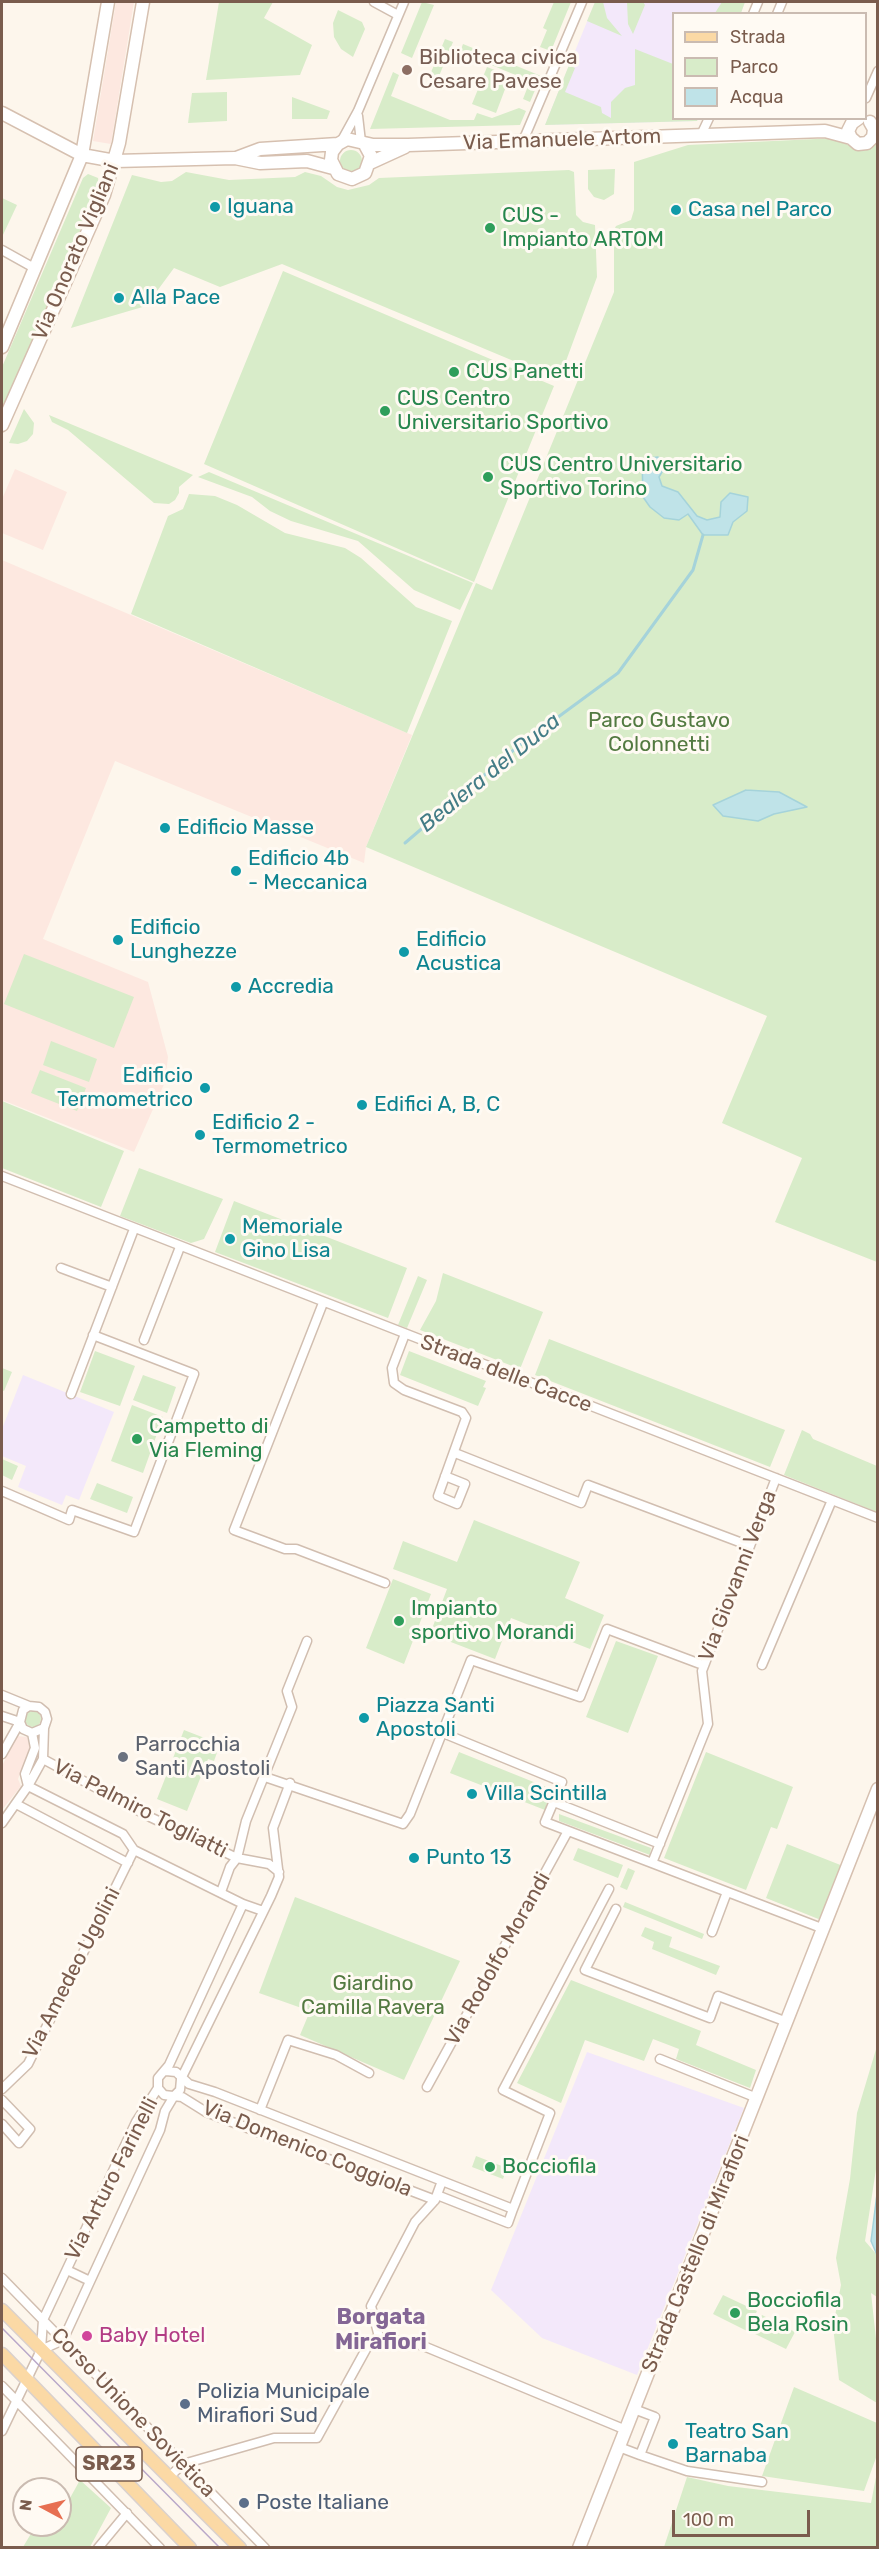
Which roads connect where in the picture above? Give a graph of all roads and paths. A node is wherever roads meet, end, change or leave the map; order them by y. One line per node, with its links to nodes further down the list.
1 (108, 2): 21 (street, Via Onorato Vigliani)
2 (142, 2): 23 (street, Via Onorato Vigliani)
3 (374, 2): 6 (street)
4 (404, 2): 6 (street)
5 (582, 2): 17 (street)
6 (398, 15): 9 (street)
7 (878, 71): 8 (street)
8 (867, 96)
9 (358, 111): 18 (street); 19 (street)
10 (2, 112): 21 (street)
11 (708, 120): 14 (street)
12 (862, 120): 13 (street, Via Emanuele Artom); 15 (street); 16 (street)
13 (825, 131): 14 (street, Via Emanuele Artom); 16 (street, Via Emanuele Artom)
14 (701, 135): 17 (street, Via Emanuele Artom)
15 (875, 136): 16 (street)
16 (851, 138)
17 (523, 141): 20 (street, Via Emanuele Artom)
18 (339, 143): 19 (street); 22 (street); 25 (street)
19 (362, 143): 20 (street, Via Emanuele Artom); 24 (street)
20 (408, 146): 24 (street, Via Emanuele Artom)
21 (82, 155): 23 (street); 27 (street, Via Onorato Vigliani)
22 (235, 158): 23 (street); 25 (street)
23 (115, 161): 29 (street, Via Onorato Vigliani)
24 (370, 163): 25 (street)
25 (333, 168)
26 (2, 250): 27 (street)
27 (36, 268): 28 (street, Via Onorato Vigliani)
28 (2, 348)
29 (2, 425)
30 (2, 1176): 31 (street, Strada delle Cacce)
31 (134, 1229): 32 (street, Strada delle Cacce); 34 (street)
32 (180, 1247): 35 (street, Strada delle Cacce); 38 (street)
33 (61, 1268): 34 (street)
34 (112, 1287): 37 (street)
35 (323, 1303): 36 (street, Strada delle Cacce); 47 (street)
36 (405, 1334): 40 (street); 42 (street, Strada delle Cacce)
37 (93, 1335): 39 (street); 43 (street)
38 (144, 1340)
39 (71, 1394)
40 (455, 1453): 41 (street); 46 (street)
41 (446, 1476)
42 (776, 1478): 44 (street, Strada delle Cacce); 46 (street, Via Giovanni Verga)
43 (2, 1491)
44 (832, 1500): 45 (street, Strada delle Cacce); 50 (street)
45 (878, 1518)
46 (750, 1546): 49 (street, Via Giovanni Verga)
47 (385, 1583)
48 (307, 1641): 60 (street)
49 (703, 1665): 57 (street); 68 (street, Via Giovanni Verga)
50 (762, 1665)
51 (2, 1695): 52 (street)
52 (29, 1706): 54 (street); 55 (street)
53 (2, 1716): 54 (street)
54 (20, 1722): 56 (street); 58 (street)
55 (44, 1728): 56 (street); 59 (street)
56 (32, 1733): 62 (street, Via Palmiro Togliatti)
57 (443, 1733): 61 (street); 64 (street)
58 (2, 1754)
59 (43, 1759): 62 (street); 70 (street, Via Palmiro Togliatti)
60 (265, 1777): 61 (street); 70 (street)
61 (290, 1784): 73 (street)
62 (28, 1786): 65 (street); 69 (street, Via Palmiro Togliatti)
63 (878, 1789): 80 (street, Strada Castello di Mirafiori)
64 (554, 1802): 67 (street); 68 (street)
65 (16, 1804): 66 (street); 71 (street)
66 (2, 1823)
67 (568, 1831): 72 (street); 87 (street, Via Rodolfo Morandi)
68 (660, 1844): 72 (street)
69 (134, 1850): 71 (street, Via Amedeo Ugolini); 75 (street, Via Palmiro Togliatti)
70 (237, 1858): 73 (street); 75 (street)
71 (128, 1863): 89 (street, Via Amedeo Ugolini)
72 (652, 1863): 76 (street)
73 (279, 1872): 79 (street, Via Arturo Farinelli)
74 (609, 1889): 97 (street)
75 (221, 1892): 77 (street)
76 (727, 1892): 80 (street); 81 (street)
77 (243, 1904): 79 (street); 84 (street, Via Arturo Farinelli)
78 (616, 1910): 82 (street)
79 (263, 1911): 86 (street, Via Arturo Farinelli)
80 (824, 1929): 82 (street, Strada Castello di Mirafiori)
81 (712, 1932)
82 (787, 2022): 91 (street, Strada Castello di Mirafiori)
83 (660, 2059): 91 (street)
84 (166, 2071): 86 (street, Via Arturo Farinelli); 88 (street, Via Arturo Farinelli)
85 (369, 2073): 93 (street)
86 (181, 2079): 90 (street, Via Arturo Farinelli); 93 (street, Via Domenico Coggiola)
87 (427, 2087)
88 (158, 2088): 90 (street, Via Arturo Farinelli); 98 (street, Via Arturo Farinelli)
89 (2, 2089)
90 (174, 2096): 96 (street, Via Domenico Coggiola); 100 (street, Via Arturo Farinelli)
91 (757, 2098): 110 (street, Strada Castello di Mirafiori)
92 (2, 2100): 94 (street)
93 (260, 2110): 95 (street, Via Domenico Coggiola)
94 (2, 2124)
95 (442, 2181): 96 (street, Via Domenico Coggiola); 97 (street, Via Domenico Coggiola)
96 (436, 2198): 97 (street, Via Domenico Coggiola); 103 (street)
97 (513, 2209)
98 (67, 2270): 100 (street, Via Arturo Farinelli); 102 (street, Via Arturo Farinelli)
99 (2, 2278): 102 (street, Corso Unione Sovietica)
100 (90, 2281): 104 (street, Via Arturo Farinelli)
101 (2, 2310): 105 (main road, Corso Unione Sovietica / SR23)
102 (43, 2320): 104 (street, Corso Unione Sovietica); 105 (street, Via Arturo Farinelli)
103 (379, 2337): 111 (street); 115 (street)
104 (63, 2340): 105 (street); 115 (street, Corso Unione Sovietica)
105 (41, 2350): 107 (street, Via Arturo Farinelli); 116 (main road, Corso Unione Sovietica / SR23)
106 (2, 2354): 107 (main road, SR23)
107 (28, 2381): 109 (street, Via Arturo Farinelli); 121 (main road, SR23)
108 (2, 2386): 109 (street)
109 (17, 2402): 112 (street, Via Arturo Farinelli); 118 (street)
110 (634, 2409): 111 (street, Strada Castello di Mirafiori); 114 (street)
111 (626, 2430): 113 (street, Strada Castello di Mirafiori)
112 (2, 2431)
113 (619, 2447): 114 (street); 124 (street, Strada Castello di Mirafiori)
114 (640, 2455): 117 (street)
115 (183, 2464): 116 (street); 123 (street, Corso Unione Sovietica)
116 (169, 2477): 122 (main road, Corso Unione Sovietica / SR23)
117 (762, 2482)
118 (127, 2513): 119 (street); 120 (street)
119 (98, 2547)
120 (160, 2547)
121 (190, 2547)
122 (240, 2547)
123 (266, 2547)
124 (579, 2547)

